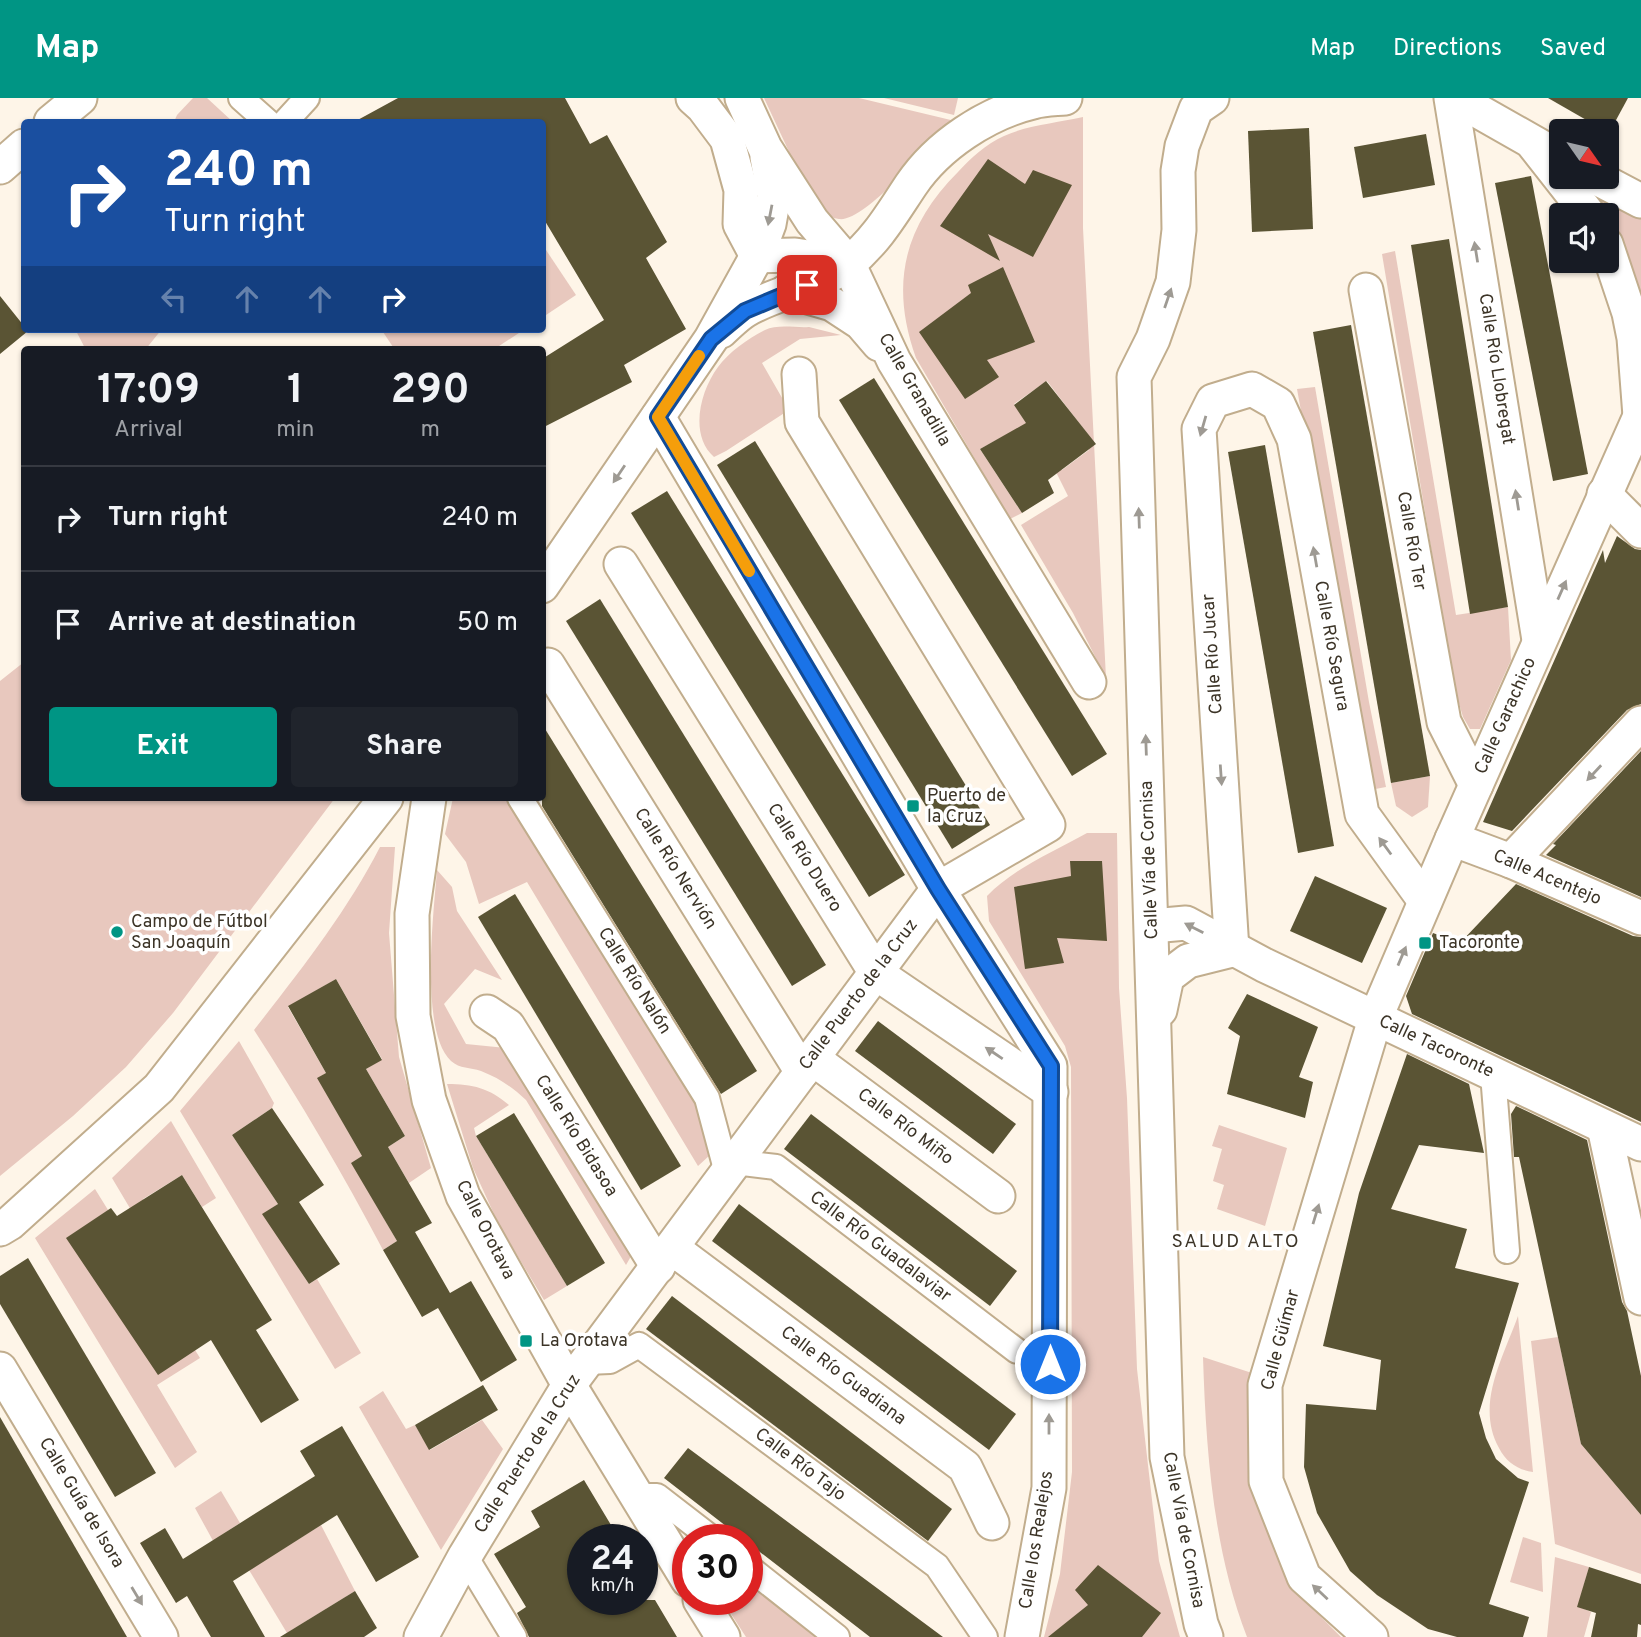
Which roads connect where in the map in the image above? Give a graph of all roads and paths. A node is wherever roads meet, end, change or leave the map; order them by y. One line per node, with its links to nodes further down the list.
1 (80, 98): 10 (street)
2 (242, 98): 11 (street)
3 (307, 98): 12 (street)
4 (693, 98): 23 (street)
5 (742, 98): 14 (street, Calle Granadilla)
6 (1065, 98): 24 (street)
7 (1212, 98): 52 (street, Calle Vía de Cornisa, one-way to 7)
8 (1453, 98): 9 (street); 39 (street, Calle Río Llobregat, one-way to 8)
9 (1500, 109): 13 (street)
10 (55, 119)
11 (265, 119)
12 (288, 119)
13 (1530, 140): 16 (street); 20 (street)
14 (765, 148): 21 (street, Calle Granadilla); 23 (street, one-way to 23)
15 (21, 149): 17 (street)
16 (1549, 151)
17 (0, 167)
18 (1618, 189): 19 (street)
19 (1641, 201)
20 (1580, 203)
21 (812, 221): 22 (street); 24 (street, Calle Granadilla)
22 (795, 255): 23 (street); 24 (street)
23 (757, 256): 29 (street)
24 (848, 263): 27 (street); 30 (street, Calle Granadilla)
25 (1617, 273): 28 (street)
26 (1366, 290): 43 (street, Calle Río Ter)
27 (787, 291): 29 (street); 30 (street)
28 (1635, 318): 33 (street)
29 (711, 339): 34 (street)
30 (894, 361): 41 (street, Calle Granadilla)
31 (799, 374): 49 (street, Calle Puerto de la Cruz)
32 (1252, 389): 50 (street, Calle Río Segura, one-way to 32); 53 (street, Calle Río Jucar, one-way to 53)
33 (1641, 415): 35 (street, Calle Garachico)
34 (658, 417): 38 (street, one-way to 38); 49 (street, Calle los Realejos)
35 (1604, 494): 36 (street); 39 (street, Calle Garachico, one-way to 35)
36 (1641, 531)
37 (621, 564): 54 (street, Calle Río Duero)
38 (546, 580)
39 (1539, 640): 43 (street, Calle Garachico)
40 (548, 665): 58 (street, Calle Río Nervión)
41 (1089, 682)
42 (1641, 723): 48 (street, one-way to 48)
43 (1476, 785): 47 (street, Calle Garachico)
44 (384, 801): 65 (street)
45 (429, 801): 71 (street, Calle Orotava)
46 (522, 801): 63 (street, Calle Río Nalón)
47 (1452, 839): 48 (street, Calle Acentejo); 50 (street, Calle Garachico)
48 (1511, 860): 51 (street, Calle Acentejo)
49 (938, 889): 54 (street, Calle Puerto de la Cruz); 60 (street, Calle los Realejos)
50 (1425, 901): 56 (street, Calle Garachico, one-way to 50)
51 (1641, 918)
52 (1152, 926): 53 (street, Calle Tacoronte, one-way to 52); 57 (street, Calle Vía de Cornisa)
53 (1232, 950): 56 (street, Calle Tacoronte); 57 (street)
54 (876, 973): 58 (street, Calle Puerto de la Cruz); 60 (street, Calle Río Duero, one-way to 54)
55 (487, 1012): 67 (street, Calle Río Bidasoa)
56 (1375, 1018): 59 (street, Calle Tacoronte); 87 (street, Calle Güímar, one-way to 56)
57 (1155, 1034): 86 (street, Calle Vía de Cornisa)
58 (807, 1065): 63 (street, Calle Puerto de la Cruz); 64 (street, Calle Río Miño)
59 (1493, 1074): 61 (street, Calle Tacoronte); 66 (street)
60 (1051, 1092): 85 (street, Calle los Realejos, one-way to 60)
61 (1604, 1127): 62 (street, Calle Tacoronte); 68 (street)
62 (1641, 1144)
63 (731, 1167): 67 (street, Calle Puerto de la Cruz); 69 (street, Calle Río Guadalaviar)
64 (998, 1196)
65 (0, 1229)
66 (1507, 1251)
67 (665, 1258): 71 (street, Calle Puerto de la Cruz); 73 (street, Calle Río Guadiana)
68 (1641, 1298)
69 (1017, 1351)
70 (0, 1369): 79 (street, Calle Guía de Isora, one-way to 79)
71 (578, 1373): 72 (street, Calle Orotava); 76 (street, Calle Puerto de la Cruz); 84 (street, Calle Río Tajo)
72 (637, 1496): 74 (street); 75 (street, Calle Orotava)
73 (992, 1523)
74 (693, 1524)
75 (672, 1554)
76 (465, 1556): 80 (street, Calle Puerto de la Cruz); 81 (street)
77 (763, 1579): 83 (street)
78 (709, 1615): 82 (street)
79 (162, 1637)
80 (421, 1637)
81 (514, 1637)
82 (723, 1637)
83 (837, 1637)
84 (985, 1637)
85 (1022, 1637)
86 (1206, 1637)
87 (1371, 1637)

